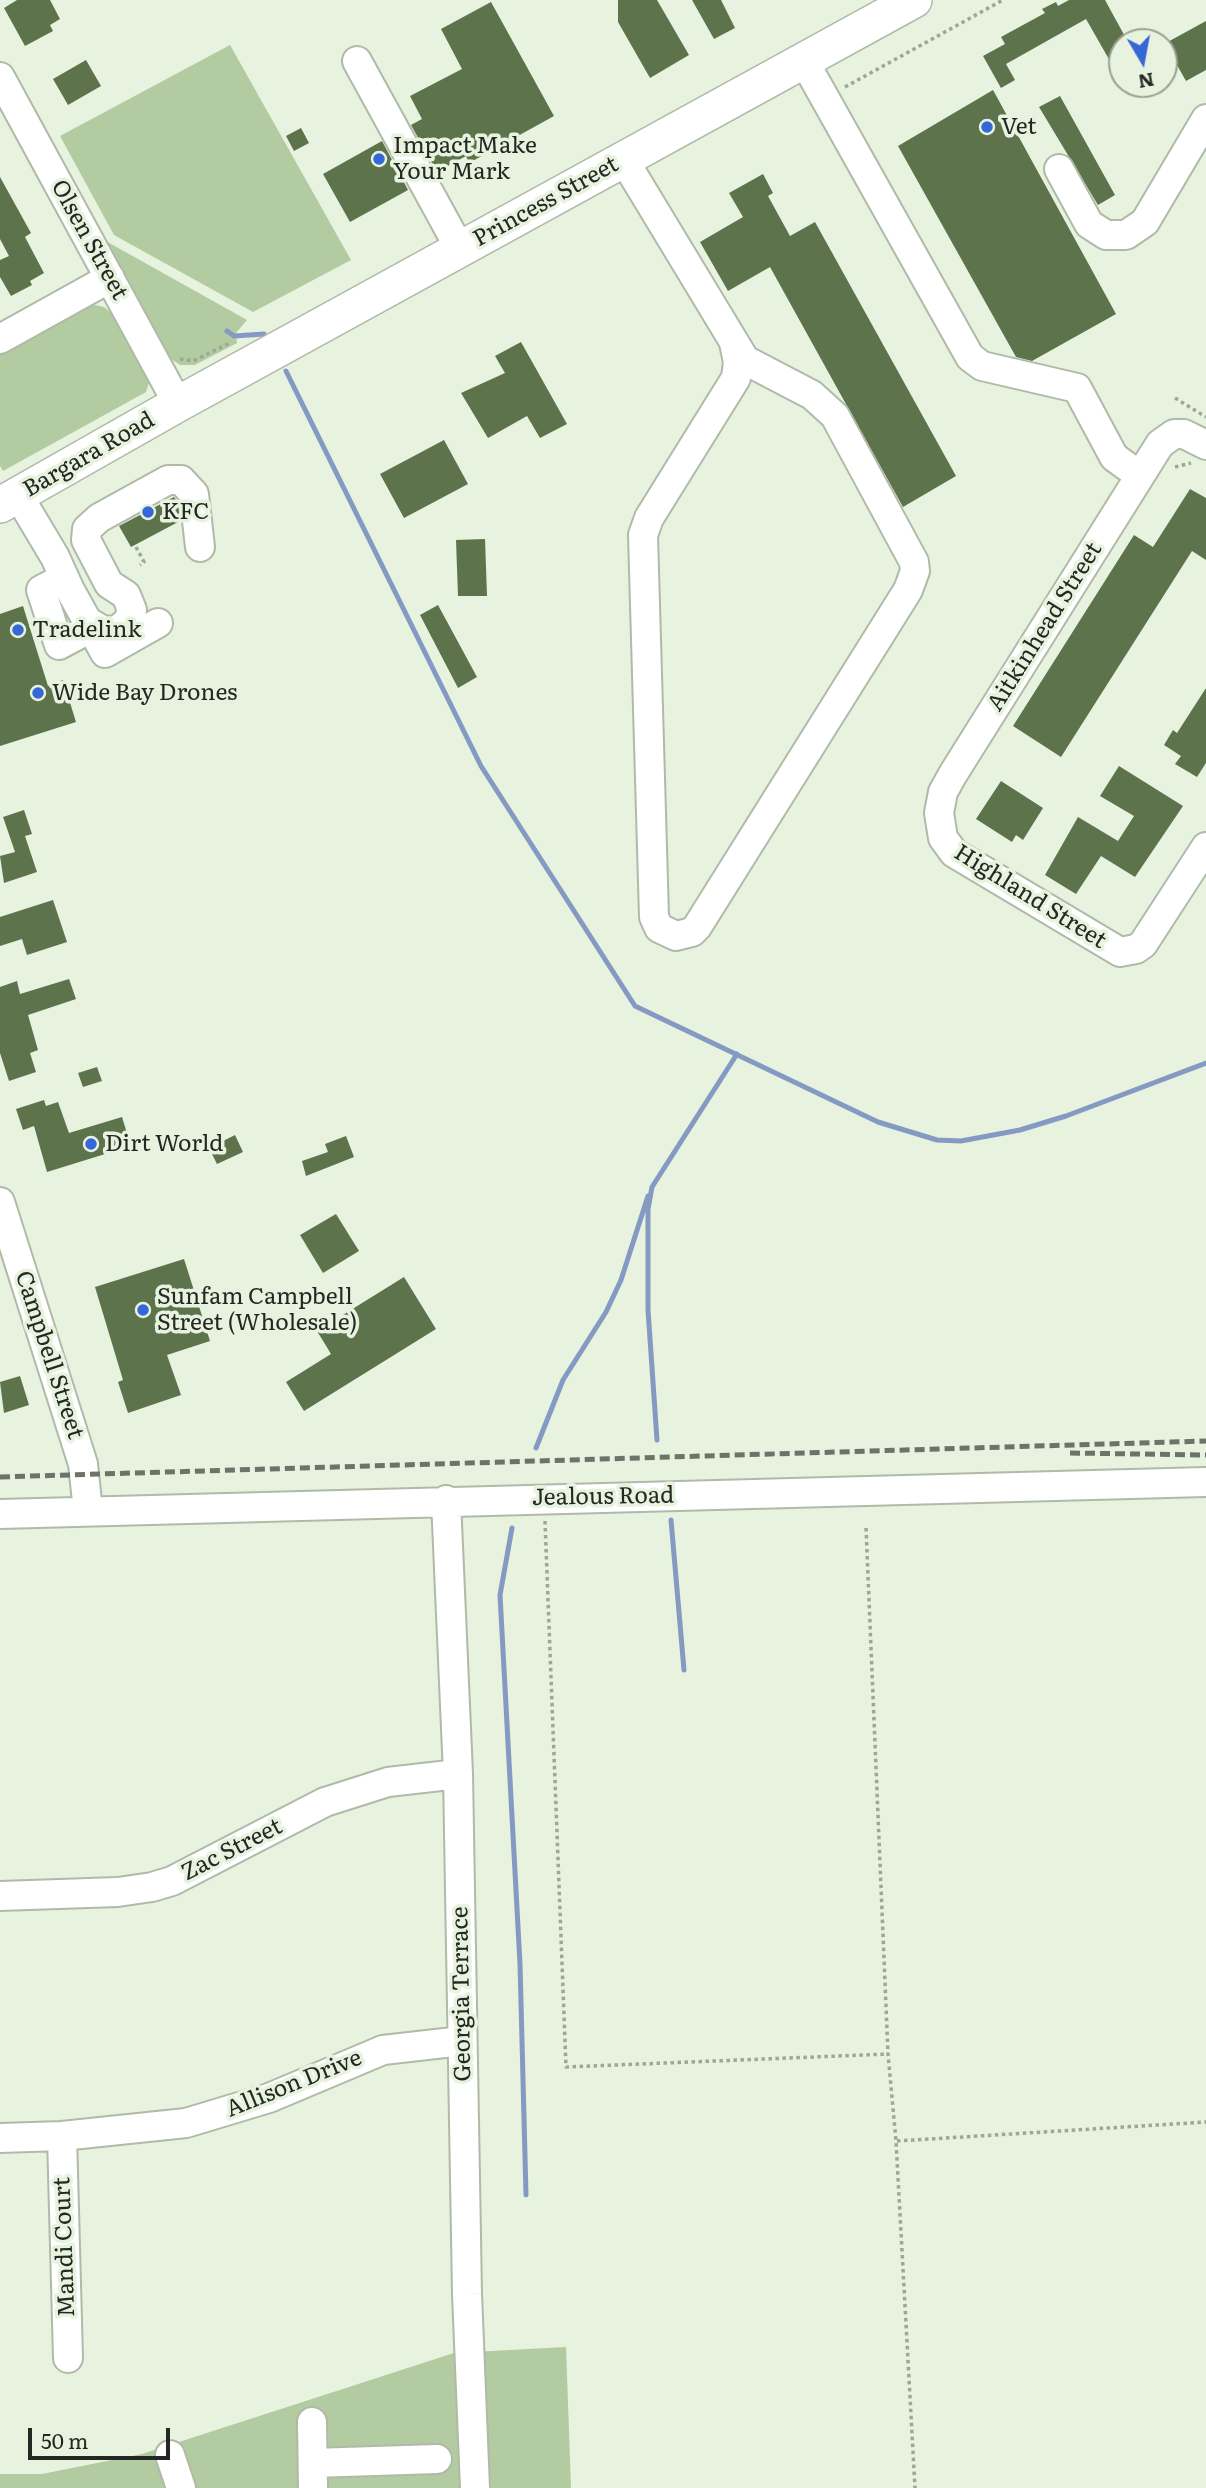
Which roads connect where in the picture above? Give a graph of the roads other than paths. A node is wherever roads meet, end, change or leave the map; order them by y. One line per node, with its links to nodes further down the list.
1 (914, 0): 3 (main road, Princess Street)
2 (357, 61): 8 (street)
3 (804, 61): 6 (main road, Princess Street); 14 (street)
4 (0, 77): 9 (street, Olsen Street)
5 (1206, 120): 7 (street)
6 (624, 160): 8 (main road, Princess Street); 11 (street)
7 (1059, 169)
8 (460, 249): 12 (main road, Princess Street)
9 (110, 278): 10 (street); 12 (street, Olsen Street)
10 (0, 339)
11 (734, 343): 11 (street)
12 (178, 404): 15 (main road, Bargara Road)
13 (1203, 456): 14 (street, Aitkinhead Street)
14 (1140, 475): 19 (street, Aitkinhead Street)
15 (9, 500): 18 (street)
16 (200, 547): 18 (street)
17 (158, 623): 18 (street)
18 (89, 625)
19 (941, 830): 20 (street, Highland Street)
20 (1206, 847)
21 (0, 1202): 24 (street, Campbell Street)
22 (1206, 1482): 23 (street, Jealous Road)
23 (446, 1500): 24 (street, Jealous Road); 26 (street, Georgia Terrace)
24 (88, 1511): 25 (street, Jealous Road)
25 (0, 1514)
26 (458, 1774): 27 (street, Zac Street); 28 (street, Georgia Terrace)
27 (0, 1896)
28 (462, 2041): 29 (street, Allison Drive); 37 (street, Georgia Terrace)
29 (62, 2136): 30 (street, Allison Drive); 31 (street, Mandi Court)
30 (0, 2137)
31 (68, 2358)
32 (312, 2422): 35 (street)
33 (170, 2455): 36 (street)
34 (437, 2459): 35 (street)
35 (313, 2475)
36 (181, 2488)
37 (475, 2488)

